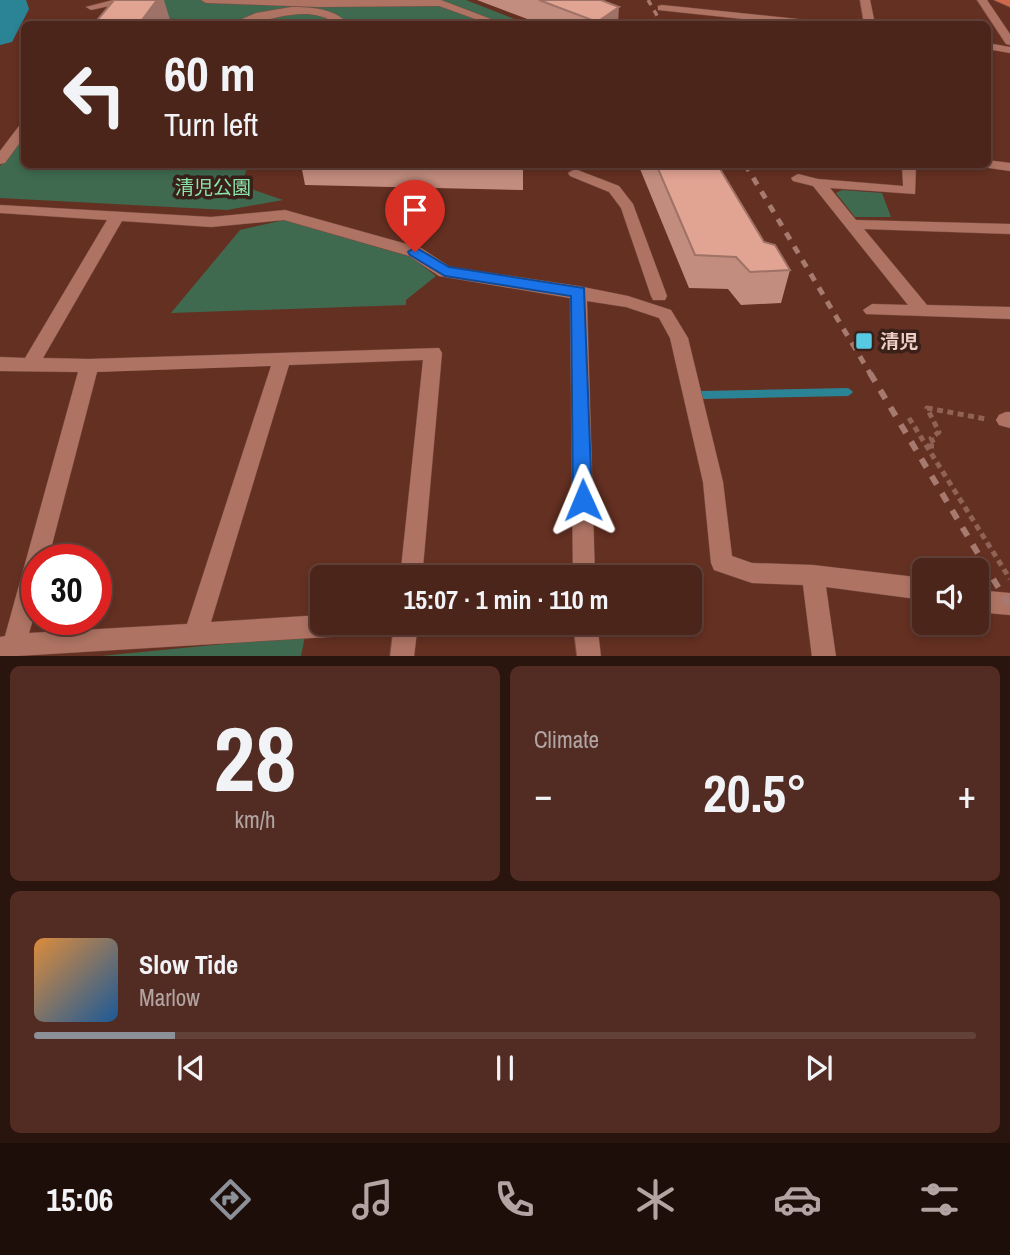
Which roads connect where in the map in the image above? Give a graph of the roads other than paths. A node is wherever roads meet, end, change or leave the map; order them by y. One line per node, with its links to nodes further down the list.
1 (132, 0): 7 (street)
2 (206, 0): 8 (street)
3 (865, 0): 14 (street)
4 (982, 0): 15 (street)
5 (999, 0): 6 (main road)
6 (1010, 4)
7 (91, 7)
8 (314, 7): 10 (street); 11 (street); 12 (street)
9 (662, 8): 13 (street)
10 (242, 21)
11 (341, 21)
12 (490, 21)
13 (798, 21)
14 (869, 21)
15 (1010, 42)
16 (991, 48): 17 (street)
17 (1010, 50)
18 (21, 133): 19 (street)
19 (0, 160)
20 (991, 165): 21 (street)
21 (1010, 167)
22 (909, 168): 25 (street)
23 (575, 173): 31 (street)
24 (798, 178): 25 (street)
25 (818, 183): 28 (street)
26 (0, 209): 27 (street)
27 (117, 216): 30 (street); 37 (street)
28 (849, 224): 29 (street); 33 (street)
29 (1010, 229)
30 (578, 292): 41 (street); 42 (street)
31 (659, 296)
32 (872, 310): 33 (street)
33 (922, 312): 34 (street)
34 (1010, 313)
35 (282, 359): 38 (street); 40 (street); 48 (street)
36 (0, 364): 37 (street)
37 (30, 365): 38 (street)
38 (89, 366): 39 (street)
39 (42, 544)
40 (412, 565)
41 (584, 565)
42 (813, 575): 43 (street); 54 (street)
43 (912, 587)
44 (989, 602): 45 (street)
45 (1010, 604)
46 (21, 607): 51 (street)
47 (310, 627): 48 (street)
48 (195, 635): 51 (street)
49 (405, 635): 52 (street)
50 (586, 635): 53 (street)
51 (7, 648)
52 (402, 656)
53 (589, 656)
54 (824, 656)

